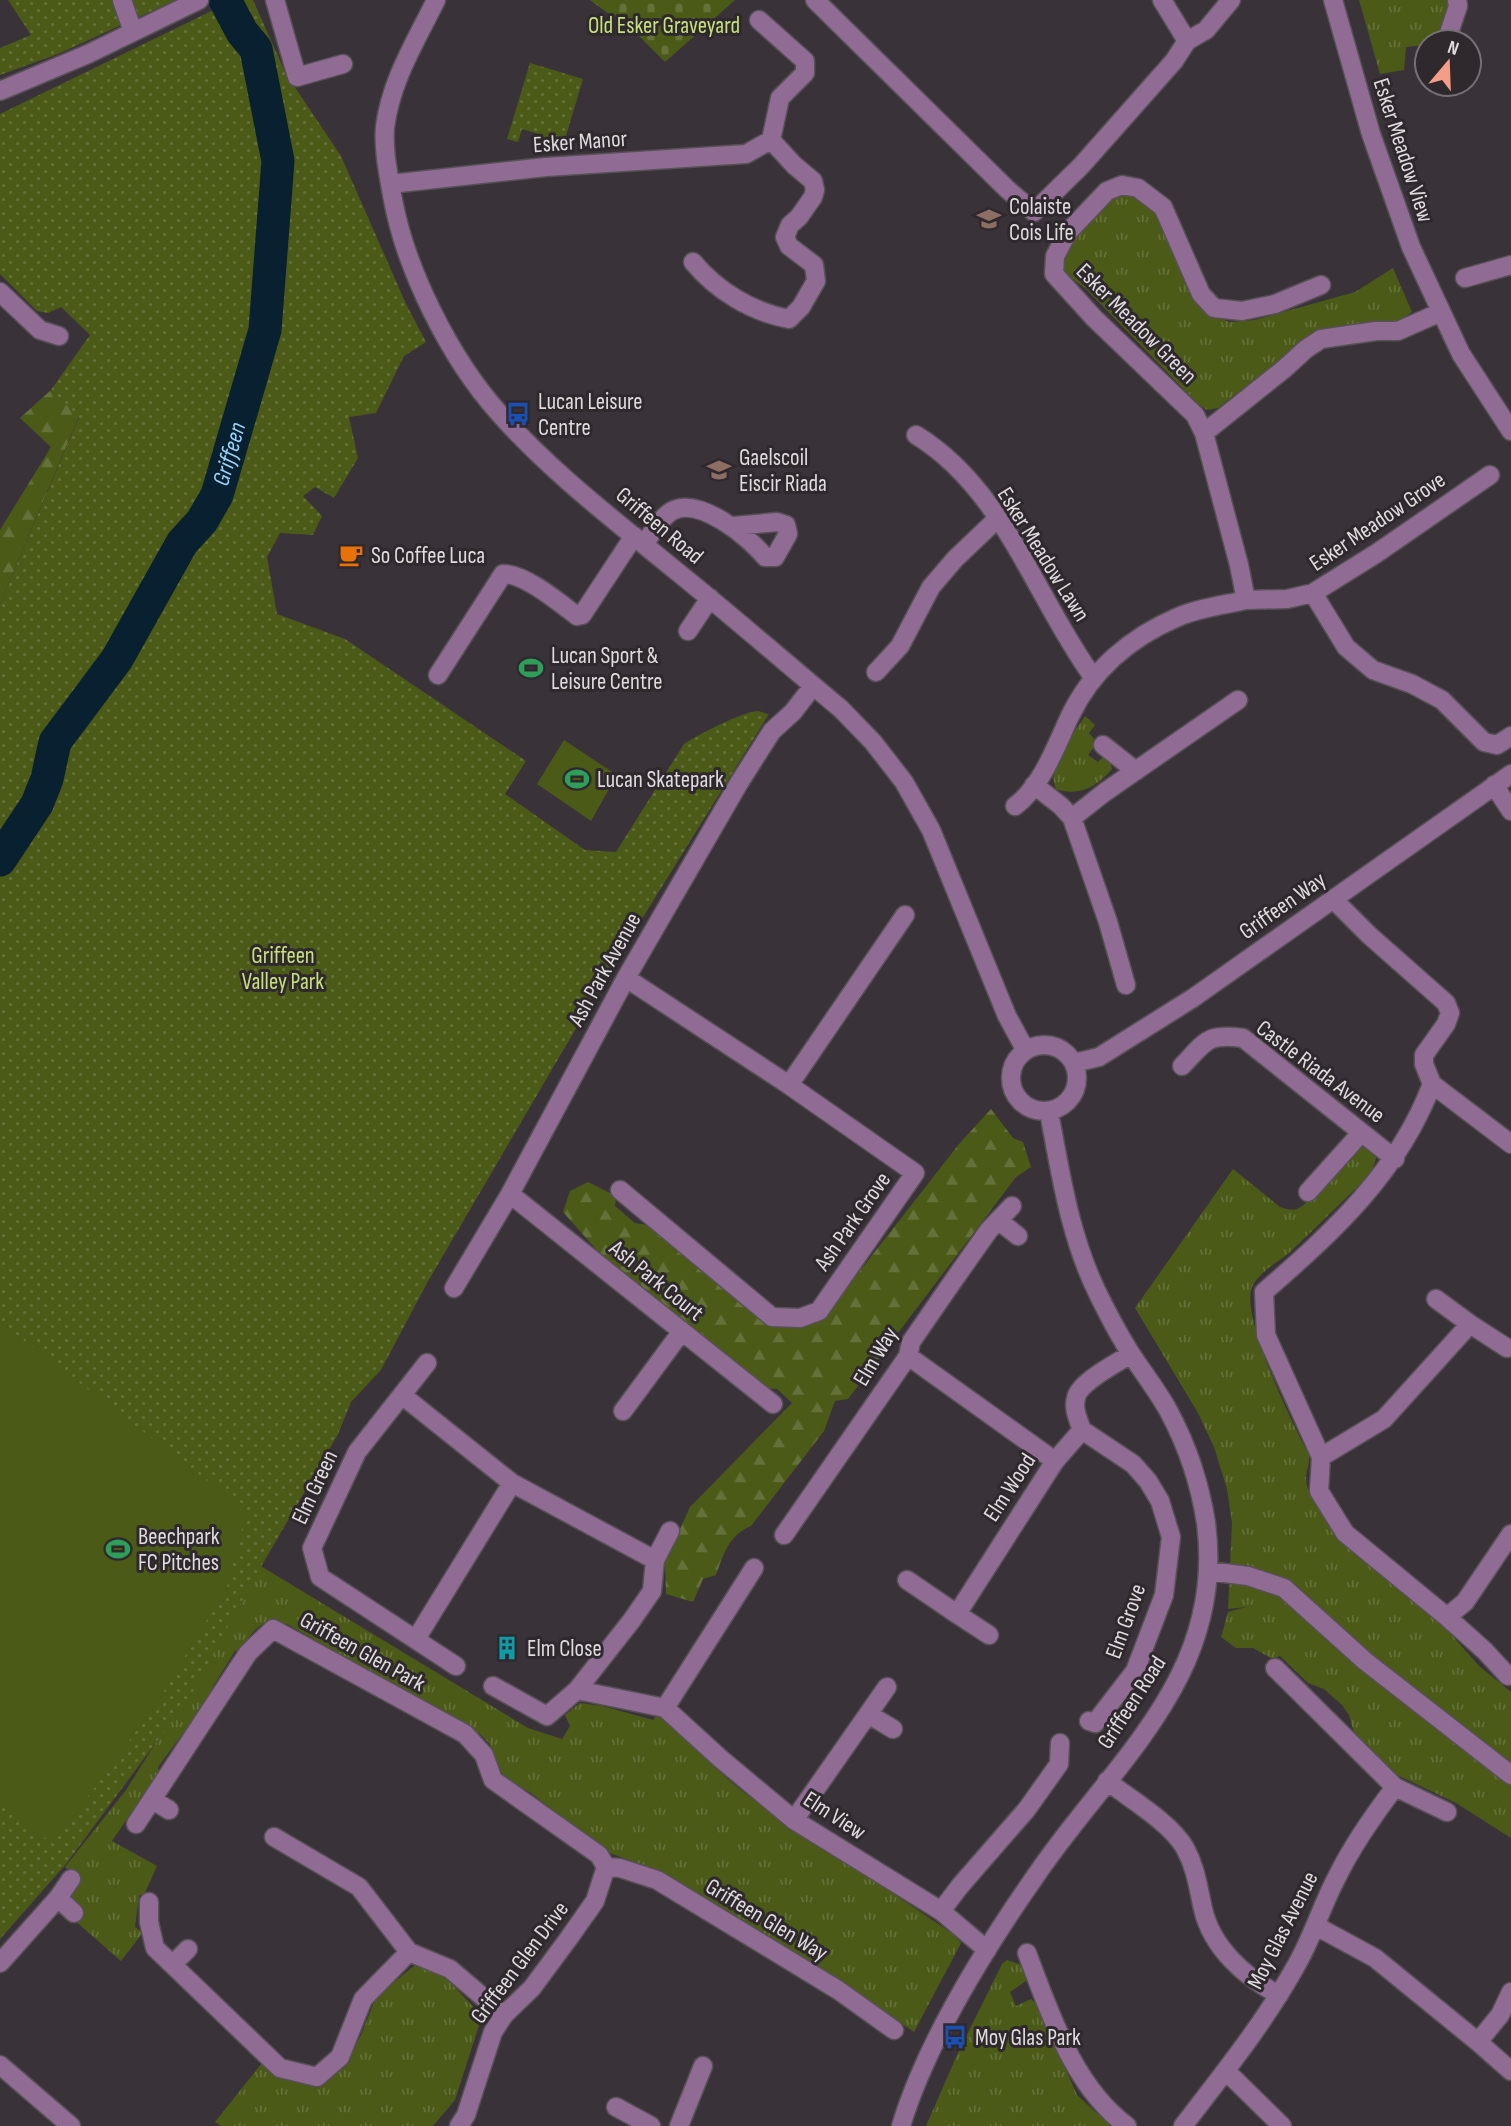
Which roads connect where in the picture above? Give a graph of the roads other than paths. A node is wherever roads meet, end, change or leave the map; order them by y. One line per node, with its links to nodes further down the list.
1 (122, 0): 12 (street)
2 (198, 0): 12 (street)
3 (275, 0): 14 (street)
4 (436, 0): 17 (street, Griffeen Road)
5 (815, 0): 13 (street)
6 (1162, 0): 13 (street)
7 (1231, 0): 13 (street)
8 (1333, 0): 23 (street, Esker Meadow View)
9 (1457, 0): 11 (street)
10 (759, 20): 16 (street)
11 (1451, 28)
12 (132, 32): 15 (street)
13 (1187, 41)
14 (343, 64)
15 (0, 91)
16 (771, 140): 17 (street, Esker Manor); 18 (street)
17 (390, 184): 31 (street, Griffeen Road)
18 (693, 262)
19 (1511, 265): 20 (street)
20 (1465, 278)
21 (1321, 285): 26 (street, Esker Meadow Green)
22 (0, 292): 24 (street)
23 (1441, 312): 25 (street, Esker Meadow View); 26 (street)
24 (59, 336)
25 (1511, 431)
26 (1204, 433): 34 (street)
27 (916, 435): 29 (street, Esker Meadow Lawn)
28 (1490, 475): 32 (street, Esker Meadow Grove)
29 (998, 518): 36 (street); 38 (street, Esker Meadow Lawn)
30 (734, 526): 31 (street)
31 (639, 540): 33 (street, Griffeen Road); 37 (street)
32 (1313, 593): 34 (street, Esker Meadow Grove); 41 (street)
33 (709, 598): 35 (street); 39 (street, Griffeen Road)
34 (1246, 600): 38 (street, Esker Meadow Grove)
35 (688, 631)
36 (876, 671)
37 (438, 675)
38 (1093, 677): 45 (street, Esker Meadow Grove)
39 (813, 686): 52 (street, Ash Park Avenue); 54 (street, Griffeen Road)
40 (1238, 700): 43 (street)
41 (1511, 736)
42 (1103, 745): 43 (street)
43 (1136, 771): 49 (street)
44 (1511, 774): 46 (street, Griffeen Way)
45 (1034, 785): 47 (street, Esker Meadow Grove); 49 (street)
46 (1494, 785): 48 (street); 50 (street, Griffeen Way)
47 (1015, 806)
48 (1511, 811)
49 (1072, 818): 53 (street)
50 (1333, 899): 55 (street, Griffeen Way); 57 (street)
51 (905, 915): 58 (street)
52 (626, 978): 58 (street, Ash Park Grove); 65 (street, Ash Park Avenue)
53 (1126, 985)
54 (1025, 1049): 55 (street); 59 (street)
55 (1074, 1063): 59 (street)
56 (1182, 1066): 60 (street, Castle Riada Avenue)
57 (1432, 1084): 61 (street); 62 (street, Castle Riada Avenue)
58 (789, 1085): 63 (street, Ash Park Grove)
59 (1049, 1112): 74 (street, Griffeen Road)
60 (1361, 1133): 62 (street, Castle Riada Avenue); 64 (street)
61 (1511, 1144)
62 (1395, 1159): 81 (street, Castle Riada Avenue)
63 (620, 1190)
64 (1308, 1192)
65 (510, 1194): 69 (street, Ash Park Avenue); 72 (street, Ash Park Court)
66 (1012, 1206): 67 (street, Elm Way)
67 (999, 1221): 68 (street); 75 (street, Elm Way)
68 (1018, 1236)
69 (454, 1288)
70 (1436, 1299): 71 (street)
71 (1469, 1324): 73 (street); 81 (street)
72 (682, 1331): 78 (street, Ash Park Court); 79 (street)
73 (1507, 1348)
74 (1131, 1354): 80 (street); 89 (street, Griffeen Road)
75 (908, 1356): 82 (street); 86 (street, Elm Way)
76 (426, 1363): 77 (street, Elm Green)
77 (403, 1396): 83 (street); 94 (street, Elm Green)
78 (773, 1404)
79 (624, 1411)
80 (1082, 1430): 82 (street, Elm Wood); 103 (street, Elm Grove)
81 (1321, 1457): 92 (street, Castle Riada Avenue)
82 (1055, 1461): 91 (street, Elm Wood)
83 (512, 1483): 87 (street); 94 (street)
84 (670, 1531): 87 (street)
85 (1511, 1534): 92 (street)
86 (783, 1535)
87 (655, 1560): 100 (street)
88 (754, 1568): 101 (street)
89 (1208, 1571): 106 (street); 107 (street, Griffeen Road)
90 (907, 1580): 91 (street)
91 (957, 1614): 93 (street)
92 (1447, 1616): 97 (street, Castle Riada Avenue)
93 (989, 1635)
94 (416, 1639): 95 (street, Elm Green)
95 (456, 1666)
96 (1275, 1668): 108 (street)
97 (1508, 1676)
98 (494, 1686): 100 (street)
99 (887, 1687): 102 (street)
100 (577, 1690): 101 (street)
101 (665, 1708): 112 (street, Elm View)
102 (868, 1714): 104 (street); 112 (street)
103 (1089, 1721)
104 (893, 1729)
105 (1060, 1743): 119 (street)
106 (1511, 1775)
107 (1107, 1781): 123 (street, Griffeen Road); 129 (street)
108 (1395, 1787): 111 (street); 121 (street, Moy Glas Avenue)
109 (153, 1800): 110 (street); 113 (street, Griffeen Glen Park); 115 (street, Griffeen Glen Park)
110 (169, 1811)
111 (1447, 1812)
112 (794, 1819): 119 (street, Elm View)
113 (136, 1824)
114 (274, 1838): 124 (street)
115 (606, 1867): 130 (street, Griffeen Glen Drive); 131 (street, Griffeen Glen Way)
116 (71, 1879): 117 (street)
117 (58, 1898): 120 (street); 126 (street)
118 (149, 1902): 127 (street)
119 (941, 1911): 123 (street, Elm View)
120 (74, 1913)
121 (1316, 1926): 129 (street, Moy Glas Avenue); 132 (street)
122 (188, 1949): 127 (street)
123 (987, 1951): 142 (street, Griffeen Road)
124 (409, 1952): 127 (street); 130 (street)
125 (1027, 1953): 143 (street)
126 (0, 1963)
127 (173, 1964)
128 (1511, 1992): 132 (street)
129 (1279, 1995): 135 (street, Moy Glas Avenue)
130 (505, 2015): 139 (street, Griffeen Glen Drive)
131 (894, 2030)
132 (1478, 2042): 136 (street)
133 (0, 2065): 138 (street)
134 (703, 2066): 141 (street)
135 (1226, 2071): 144 (street, Moy Glas Avenue); 145 (street)
136 (1511, 2071)
137 (616, 2107): 140 (street)
138 (71, 2126)
139 (459, 2126)
140 (651, 2126)
141 (679, 2126)
142 (901, 2126)
143 (1127, 2126)
144 (1183, 2126)
145 (1282, 2126)

